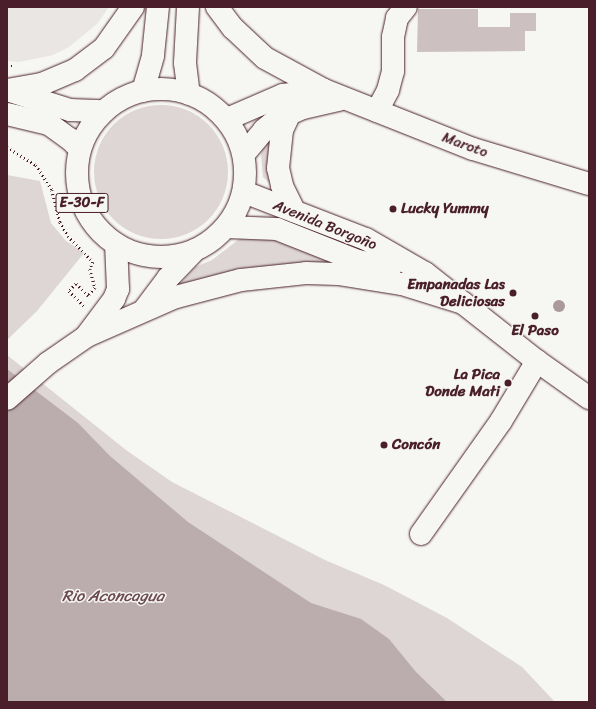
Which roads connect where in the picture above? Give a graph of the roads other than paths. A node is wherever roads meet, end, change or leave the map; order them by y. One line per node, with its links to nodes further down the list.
1 (133, 7): 6 (main road)
2 (158, 7): 8 (main road)
3 (188, 7): 9 (main road)
4 (217, 7): 7 (main road)
5 (406, 7): 12 (main road)
6 (7, 90): 11 (main road)
7 (324, 90): 10 (main road, Maroto); 15 (main road, Maroto)
8 (144, 91): 9 (main road, E-30-F); 11 (main road, E-30-F)
9 (189, 94): 15 (main road, E-30-F)
10 (344, 98): 12 (main road, Maroto); 13 (main road)
11 (103, 111): 16 (main road, E-30-F)
12 (377, 111): 18 (main road, Maroto)
13 (290, 113): 17 (main road); 20 (main road)
14 (7, 114): 16 (main road)
15 (227, 119): 17 (main road, E-30-F)
16 (80, 149): 22 (main road, E-30-F)
17 (244, 154): 19 (main road, E-30-F)
18 (589, 184)
19 (244, 192): 20 (main road, Avenida Borgoño); 21 (main road, E-30-F)
20 (294, 211): 24 (main road, Avenida Borgoño)
21 (226, 227): 23 (main road, E-30-F); 24 (main road, Avenida Borgoño)
22 (116, 244): 23 (main road, E-30-F); 27 (main road, E-30-F)
23 (195, 250): 26 (main road, E-30-F)
24 (425, 273): 25 (main road, Avenida Borgoño)
25 (463, 303): 26 (main road); 28 (main road, Avenida Borgoño)
26 (144, 310): 27 (main road, E-30-F)
27 (87, 336): 30 (main road, E-30-F)
28 (537, 361): 29 (main road, Avenida Borgoño); 31 (main road)
29 (589, 398)
30 (7, 399)
31 (421, 534)

